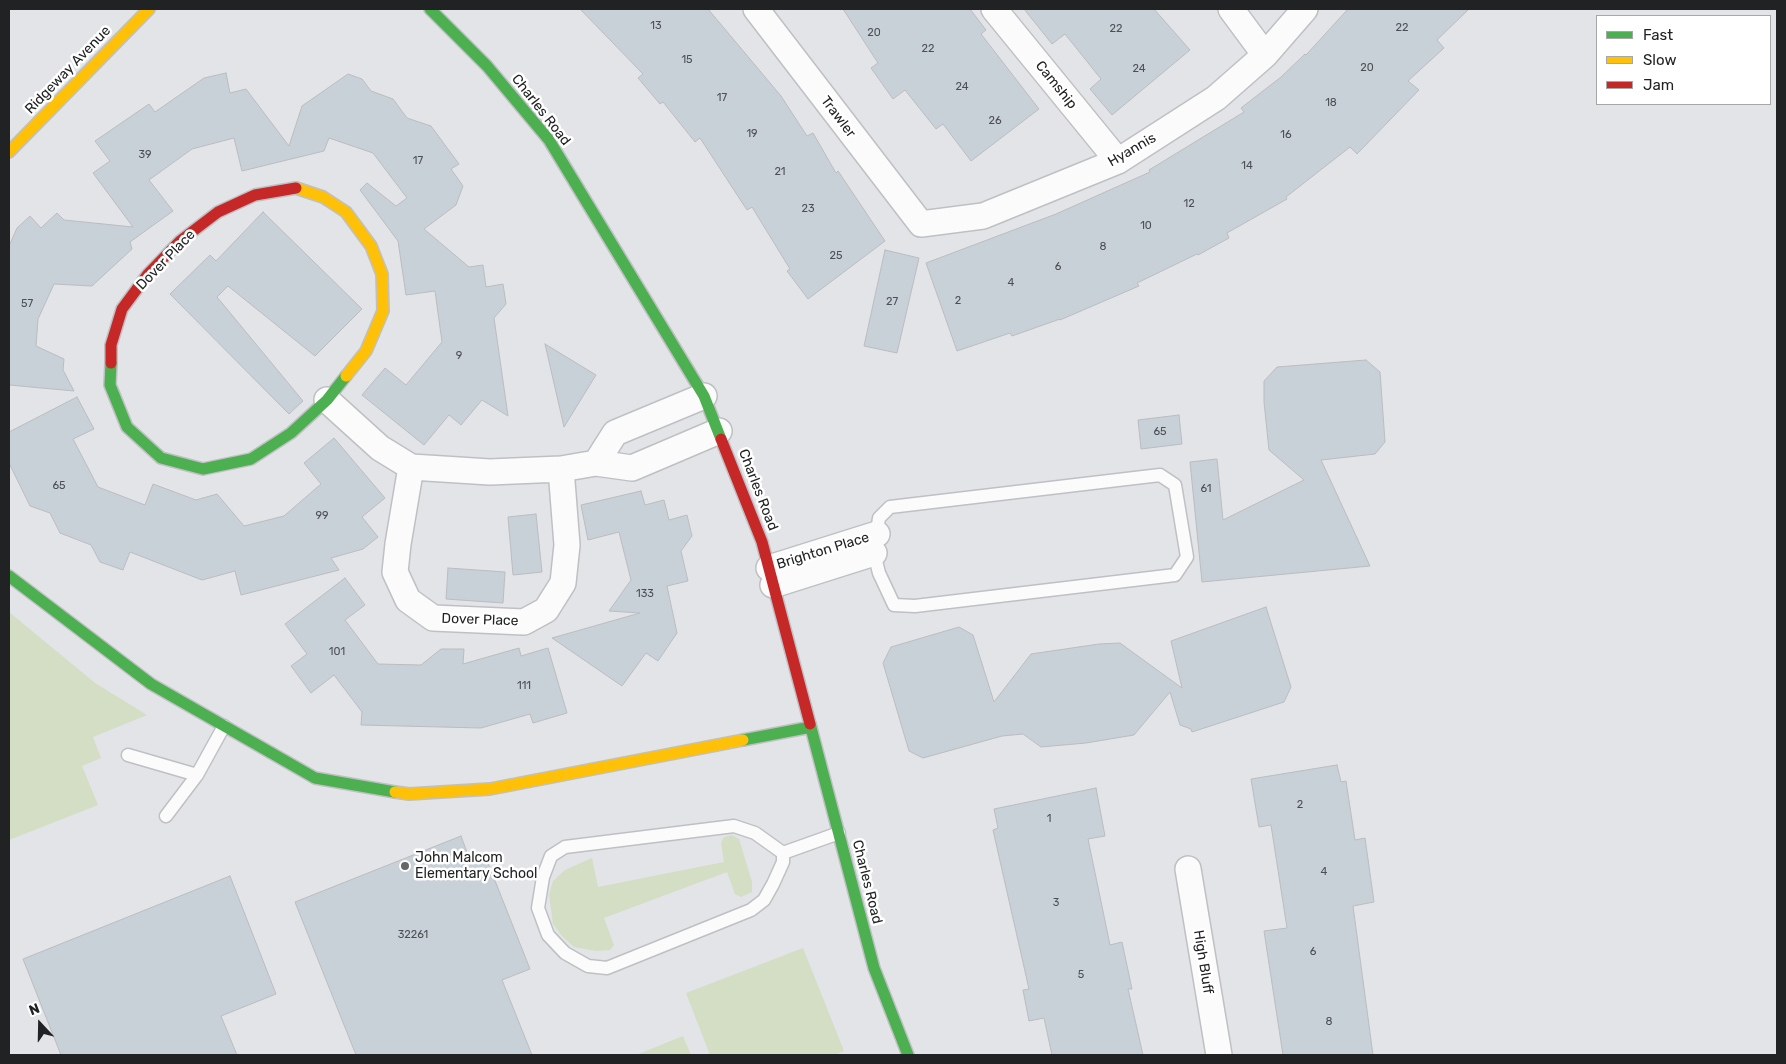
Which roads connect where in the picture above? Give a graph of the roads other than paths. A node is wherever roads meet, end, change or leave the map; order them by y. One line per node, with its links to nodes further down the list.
1 (149, 9): 8 (street, Ridgeway Avenue)
2 (430, 9): 11 (street, Charles Road)
3 (756, 9): 10 (street, Trawler)
4 (994, 9): 9 (street, Camship)
5 (1231, 9): 7 (street)
6 (1305, 9): 7 (street, Hyannis)
7 (1265, 55): 9 (street, Hyannis)
8 (12, 144)
9 (1118, 161): 10 (street, Hyannis)
10 (921, 224)
11 (704, 396): 13 (street, Charles Road); 14 (street)
12 (327, 400): 12 (street, Dover Place); 15 (street)
13 (719, 431): 14 (street); 19 (street, Charles Road)
14 (596, 463): 16 (street)
15 (411, 467): 16 (street); 16 (street, Dover Place)
16 (561, 469)
17 (875, 544): 17 (lane); 19 (street, Brighton Place)
18 (9, 576): 20 (street)
19 (771, 577): 21 (street, Charles Road)
20 (224, 726): 21 (street); 23 (lane)
21 (811, 727): 25 (street, Charles Road)
22 (128, 755): 23 (lane)
23 (197, 775): 24 (lane)
24 (166, 816)
25 (839, 833): 26 (lane); 28 (street, Charles Road)
26 (783, 853): 26 (lane)
27 (1188, 869): 29 (street, High Bluff)
28 (908, 1055)
29 (1219, 1055)

